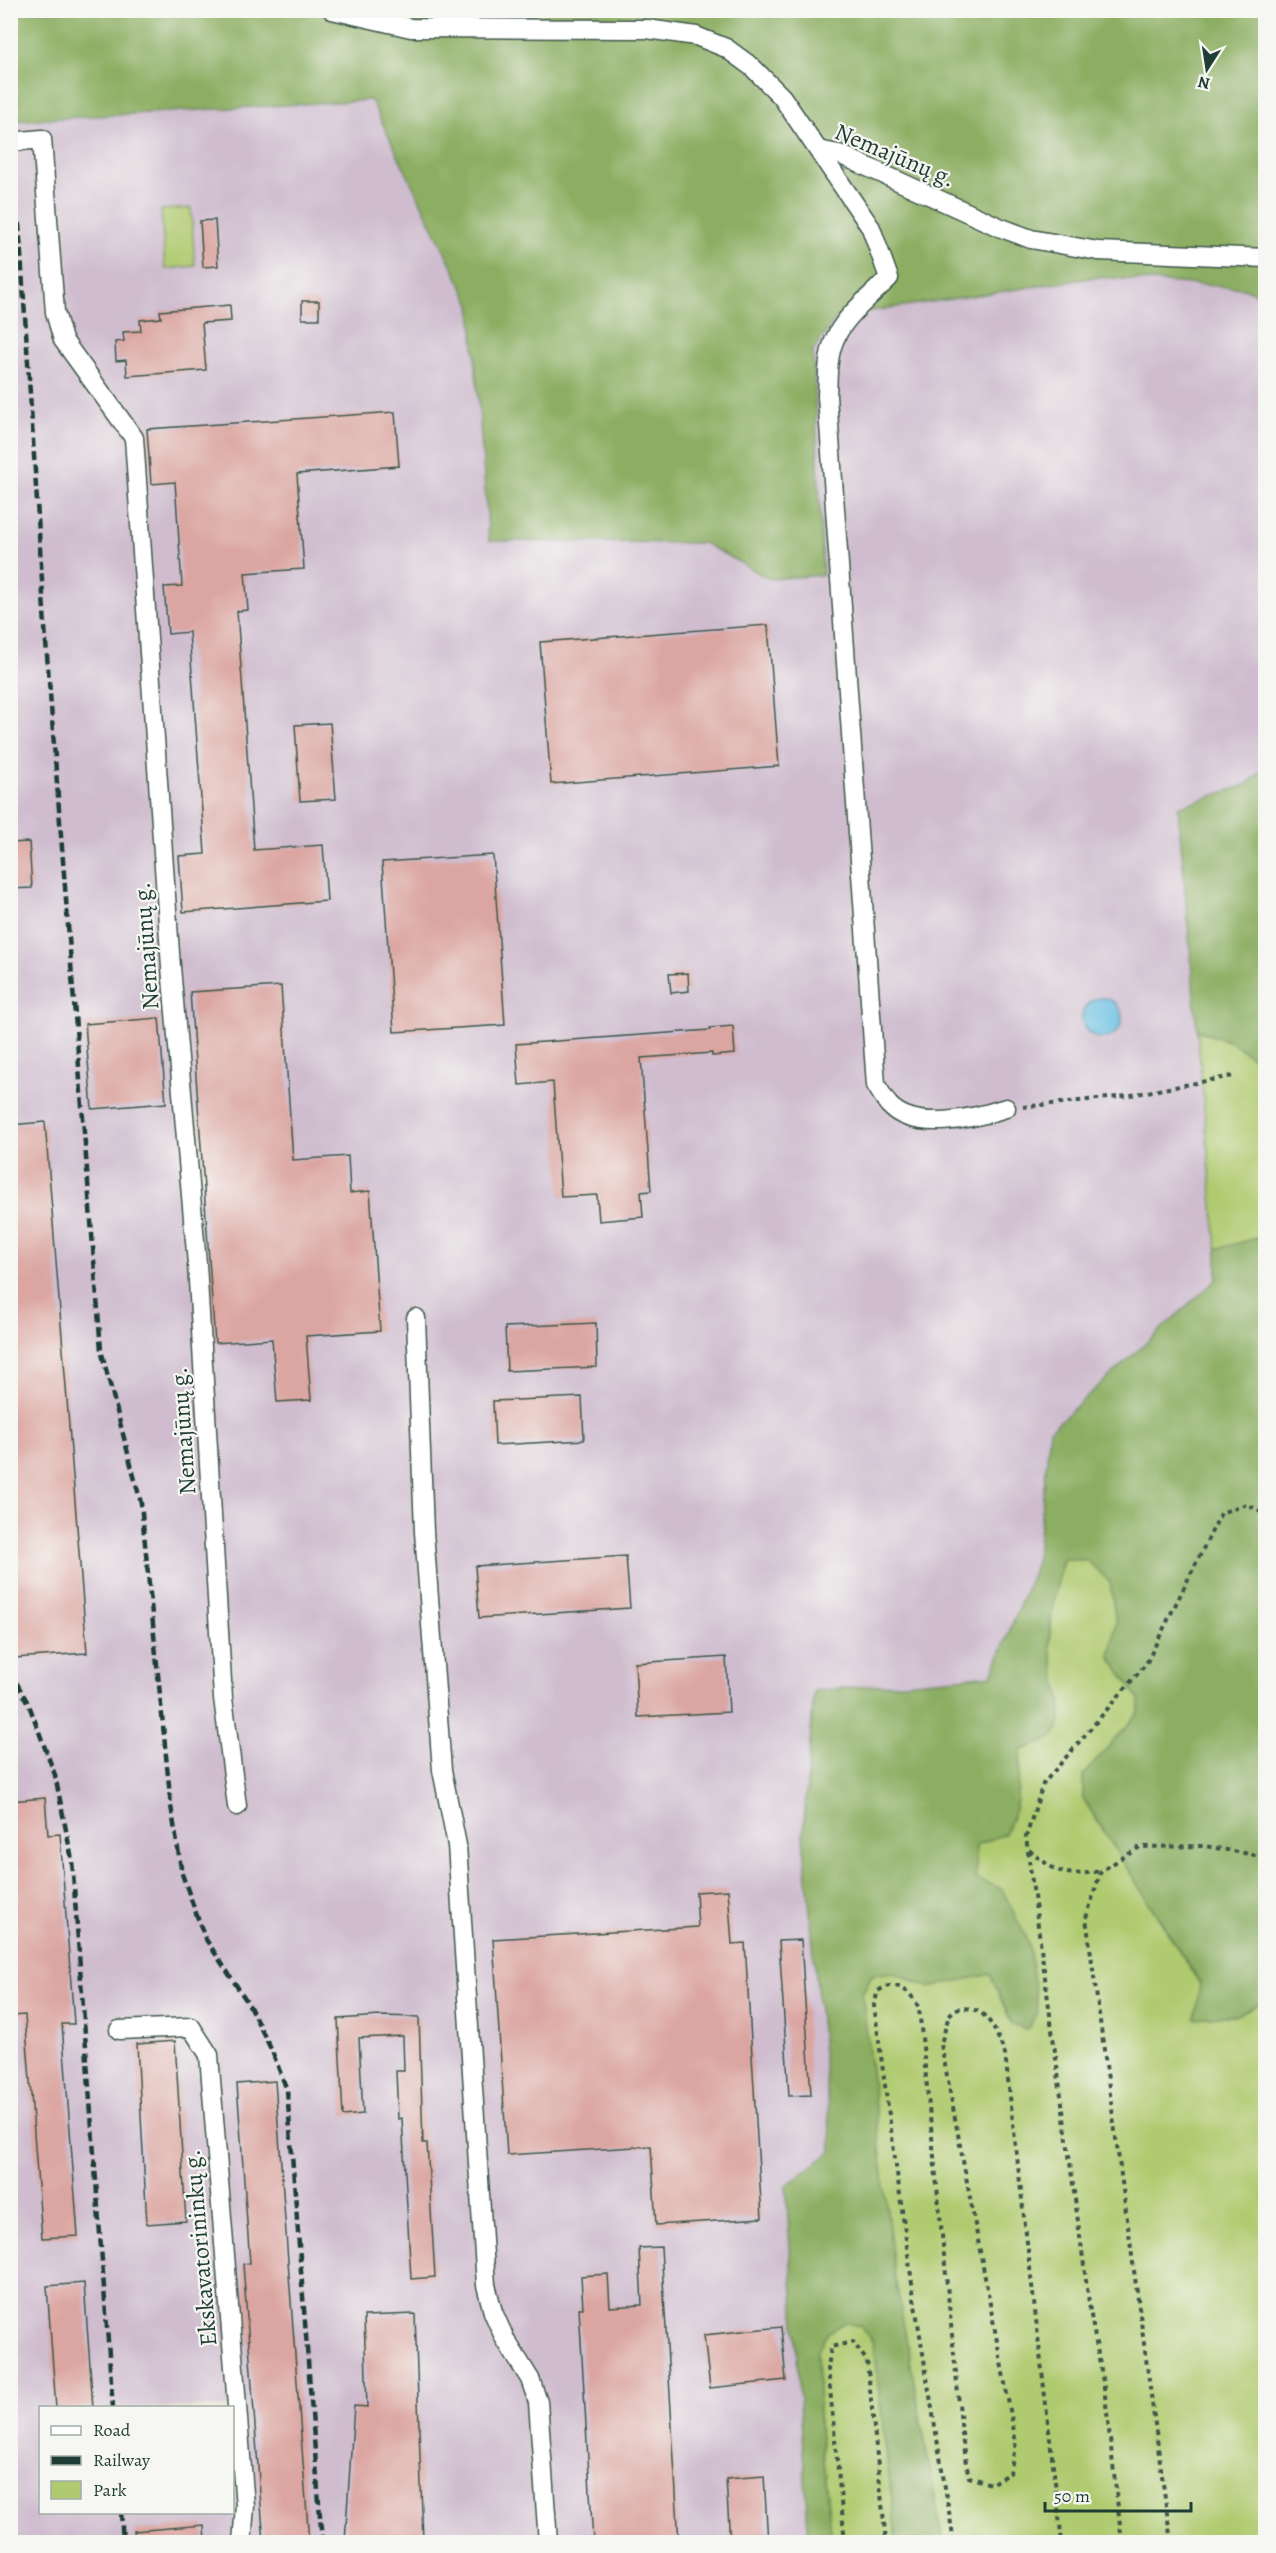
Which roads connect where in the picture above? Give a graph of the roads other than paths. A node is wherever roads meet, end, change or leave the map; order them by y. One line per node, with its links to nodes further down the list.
1 (332, 10): 3 (street, Nemajūnų g.)
2 (10, 142): 7 (street, Nemajūnų g.)
3 (818, 150): 4 (street, Nemajūnų g.); 5 (street)
4 (1266, 258)
5 (1006, 1108)
6 (416, 1318): 10 (street)
7 (237, 1806)
8 (119, 2030): 9 (street, Ekskavatorininkų g.)
9 (242, 2542)
10 (548, 2542)

